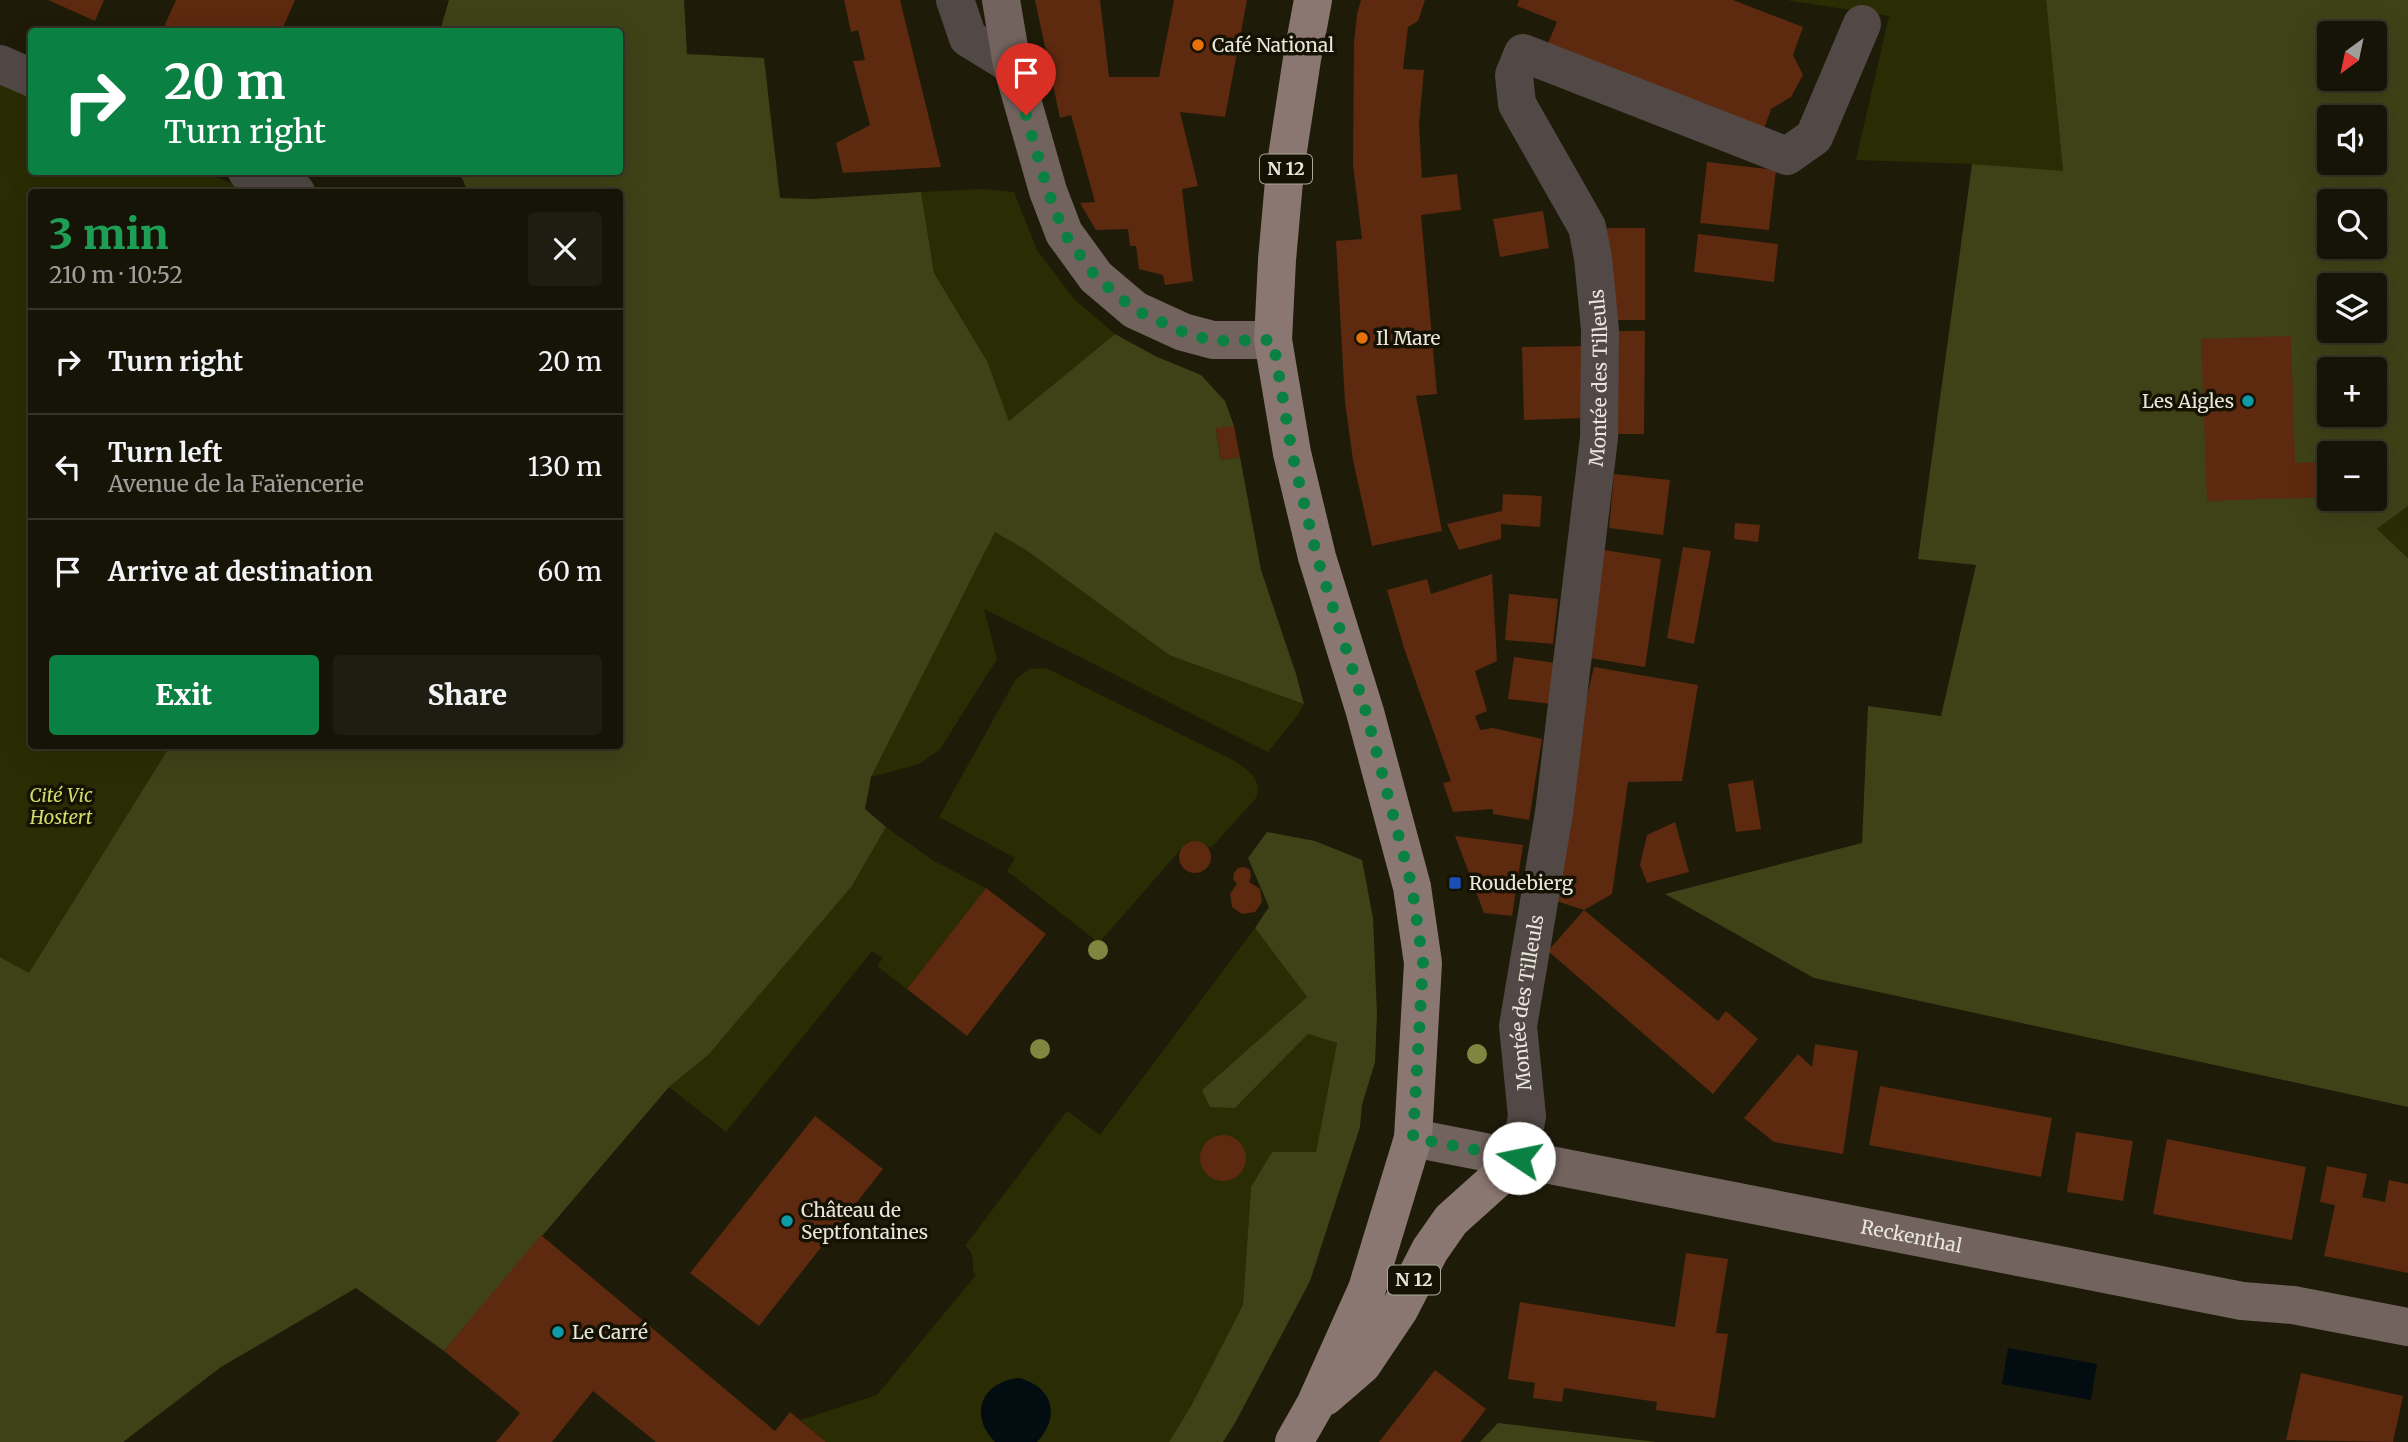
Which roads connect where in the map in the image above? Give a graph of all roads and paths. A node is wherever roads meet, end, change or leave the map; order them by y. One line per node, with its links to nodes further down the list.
1 (955, 0): 6 (street)
2 (1001, 0): 6 (main road)
3 (1314, 0): 10 (main road, N 12)
4 (1862, 24): 12 (street, Montée des Tilleuls)
5 (0, 64): 7 (street)
6 (1012, 65): 10 (main road)
7 (28, 76)
8 (254, 175): 9 (street)
9 (289, 189)
10 (1273, 340): 11 (main road, N 12)
11 (1413, 1138): 12 (main road, Reckenthal); 14 (main road, N 12)
12 (1519, 1158): 13 (main road, Reckenthal); 14 (main road, N 12)
13 (2408, 1327)
14 (1315, 1405): 15 (main road, N 12)
15 (1294, 1442)

